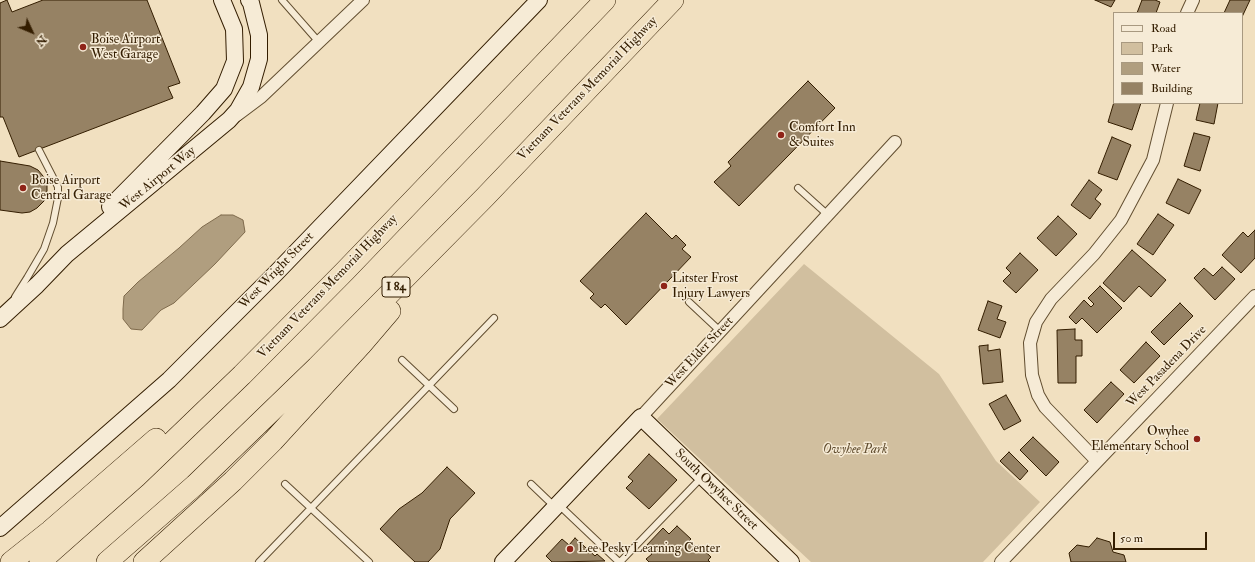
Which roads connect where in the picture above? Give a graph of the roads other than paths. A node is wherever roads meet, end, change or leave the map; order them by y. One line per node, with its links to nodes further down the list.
1 (222, 0): 18 (street)
2 (250, 0): 12 (street)
3 (282, 0): 10 (lane)
4 (363, 0): 10 (street, West Airport Way)
5 (540, 0): 35 (street, West Wright Street)
6 (605, 0): 19 (highway, Vietnam Veterans Memorial Highway)
7 (673, 0): 16 (highway, Vietnam Veterans Memorial Highway / I 84)
8 (1193, 0): 9 (street)
9 (1187, 12)
10 (318, 41): 12 (street, West Airport Way)
11 (1167, 104): 29 (street)
12 (229, 120): 18 (street, West Airport Way)
13 (895, 142): 17 (street, West Elder Street)
14 (39, 150): 22 (lane)
15 (798, 188): 17 (lane)
16 (485, 197): 38 (highway, Vietnam Veterans Memorial Highway / I 84); 39 (highway)
17 (828, 215): 24 (street, West Elder Street)
18 (68, 254): 22 (street, West Airport Way)
19 (345, 271): 36 (highway); 37 (highway, Vietnam Veterans Memorial Highway)
20 (1255, 296): 29 (street, West Pasadena Drive)
21 (689, 302): 24 (lane)
22 (0, 318)
23 (494, 318): 26 (lane)
24 (720, 332): 28 (street, West Elder Street)
25 (402, 360): 26 (lane)
26 (429, 386): 27 (lane); 34 (lane)
27 (454, 409)
28 (641, 417): 30 (street, South Owyhee Street); 33 (street, West Elder Street)
29 (1097, 461): 45 (street, West Pasadena Drive)
30 (702, 476): 43 (lane); 44 (street, South Owyhee Street)
31 (284, 484): 34 (lane)
32 (532, 484): 33 (lane)
33 (557, 506): 42 (street, West Elder Street); 43 (lane)
34 (310, 508): 40 (lane); 41 (lane)
35 (0, 528)
36 (11, 562)
37 (40, 562)
38 (107, 562)
39 (144, 562)
40 (259, 562)
41 (369, 562)
42 (503, 562)
43 (619, 562)
44 (792, 562)
45 (1001, 562)

